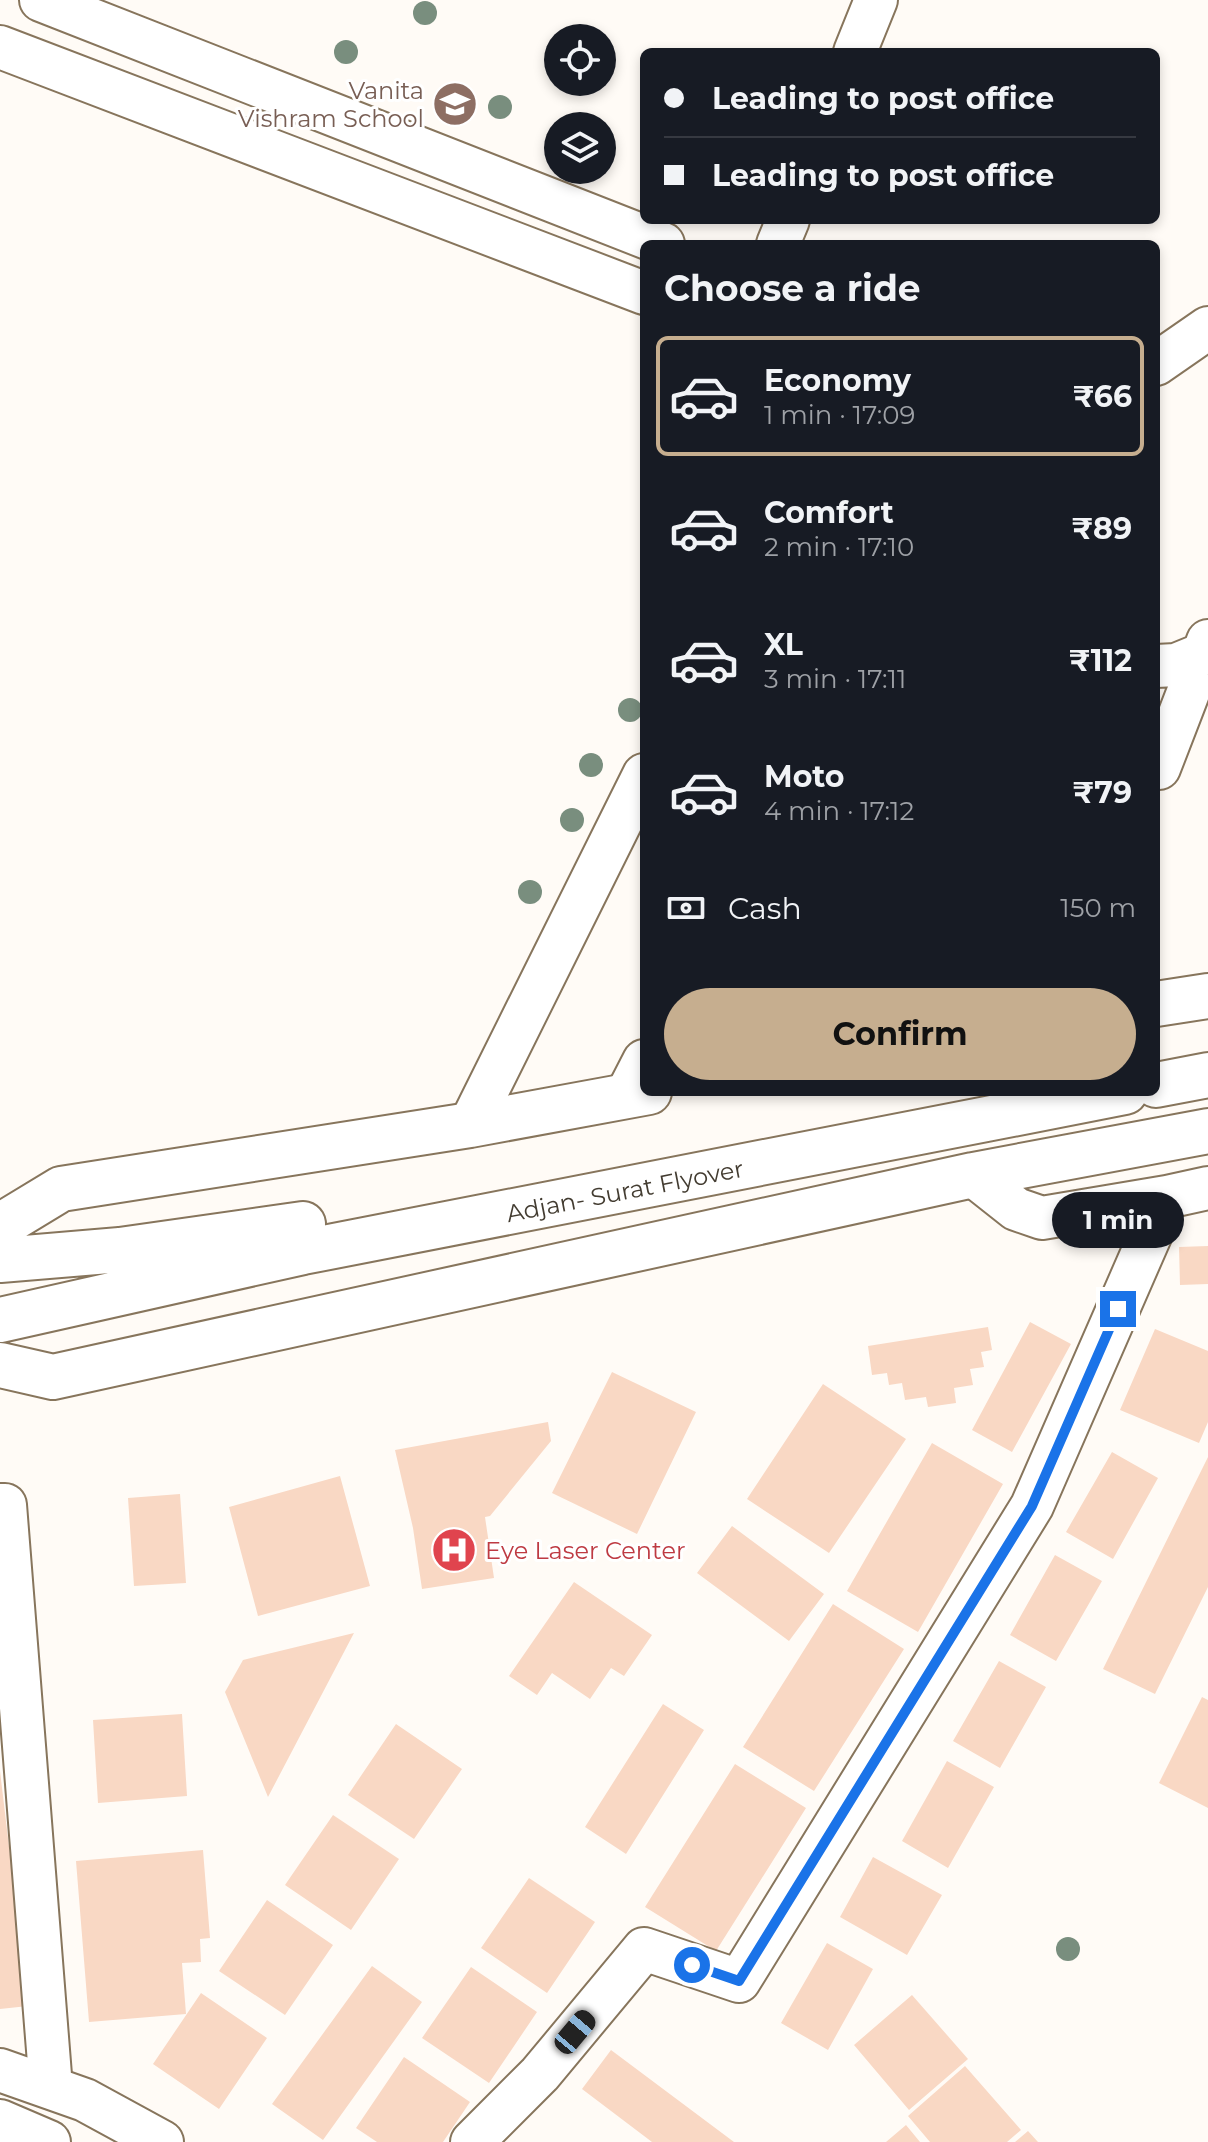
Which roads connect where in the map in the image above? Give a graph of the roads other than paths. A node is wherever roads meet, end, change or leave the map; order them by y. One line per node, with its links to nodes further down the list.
1 (41, 0): 5 (street)
2 (876, 0): 4 (street)
3 (0, 47): 6 (street)
4 (857, 48)
5 (653, 240)
6 (640, 291)
7 (1208, 328): 8 (street)
8 (1160, 361)
9 (1206, 648): 10 (street); 11 (street)
10 (1160, 666)
11 (1160, 765)
12 (640, 783): 22 (street)
13 (1208, 996): 14 (highway)
14 (1160, 1003)
15 (1208, 1055): 16 (highway)
16 (1160, 1064)
17 (1208, 1075): 19 (highway)
18 (640, 1083): 22 (highway)
19 (1160, 1084)
20 (1008, 1096): 29 (highway, Adjan- Surat Flyover)
21 (1102, 1096): 29 (highway, Adjan- Surat Flyover)
22 (470, 1125): 27 (highway)
23 (1208, 1131): 24 (highway)
24 (973, 1175): 26 (street); 31 (highway)
25 (1208, 1188): 26 (street)
26 (1167, 1197): 38 (street)
27 (0, 1226)
28 (0, 1260): 29 (highway)
29 (122, 1270): 30 (highway)
30 (0, 1320)
31 (0, 1365)
32 (0, 1505): 34 (street)
33 (0, 2070): 34 (street)
34 (51, 2088): 37 (street)
35 (0, 2121): 36 (street)
36 (49, 2142)
37 (162, 2142)
38 (472, 2142)

